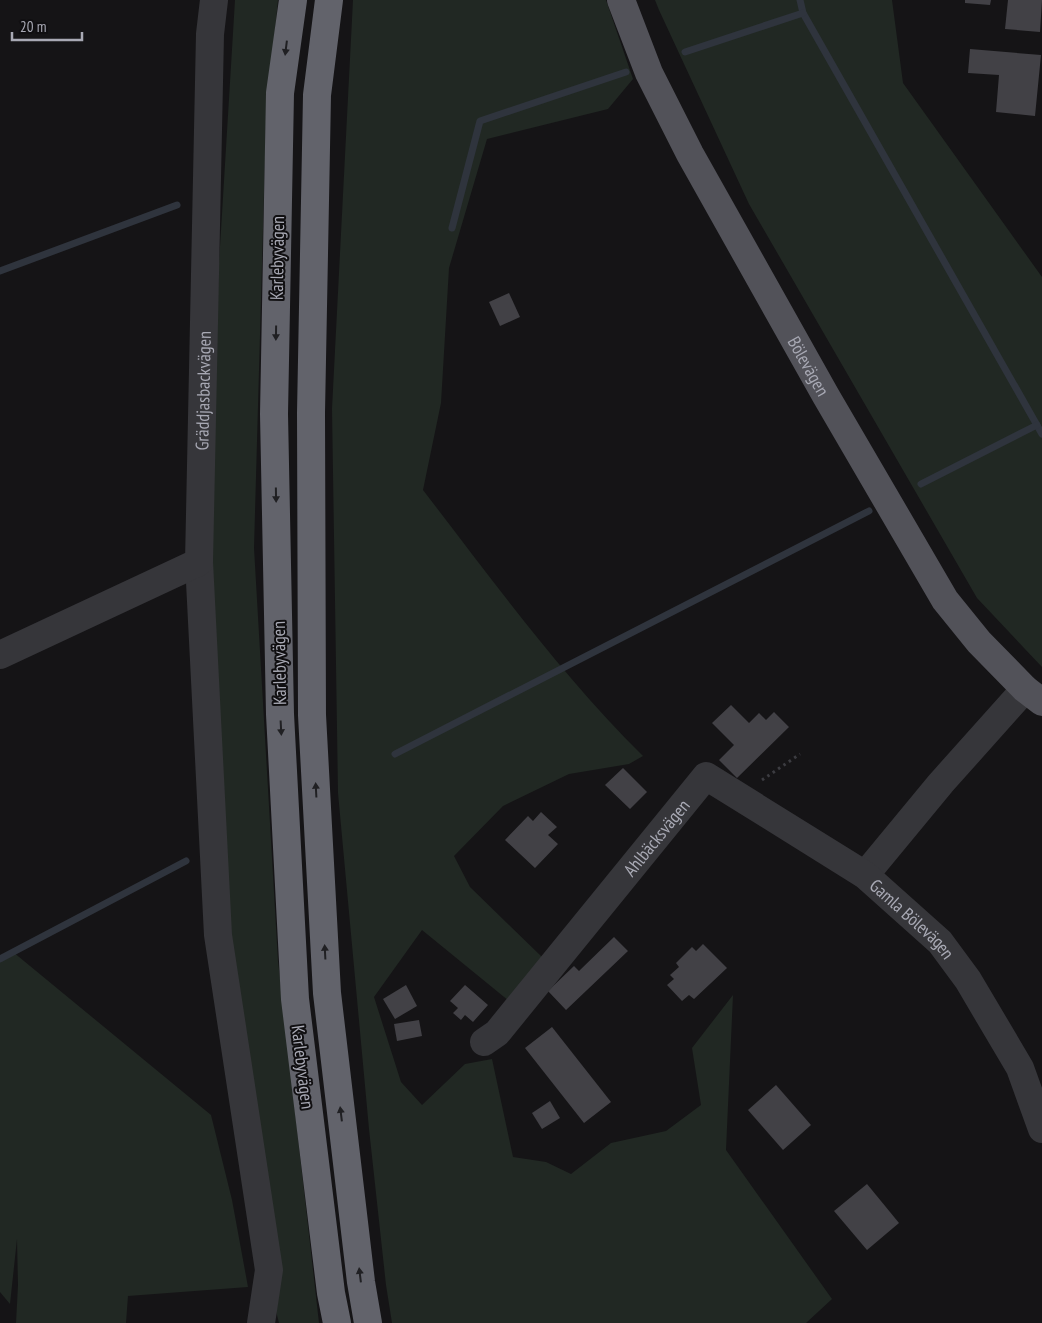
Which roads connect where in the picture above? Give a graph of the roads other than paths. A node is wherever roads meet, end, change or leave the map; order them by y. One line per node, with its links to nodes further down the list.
1 (214, 0): 5 (street, Gräddjasbackvägen)
2 (292, 0): 12 (highway, Karlebyvägen, one-way to 12)
3 (329, 0): 13 (highway, Karlebyvägen, one-way to 3)
4 (621, 0): 7 (main road, Bölevägen)
5 (200, 562): 6 (street); 11 (street, Gräddjasbackvägen)
6 (0, 654)
7 (1034, 696): 8 (street, Gamla Bölevägen)
8 (865, 875): 9 (street, Ahlbäcksvägen); 10 (street, Gamla Bölevägen)
9 (484, 1042)
10 (1042, 1129)
11 (261, 1323)
12 (337, 1323)
13 (368, 1323)

